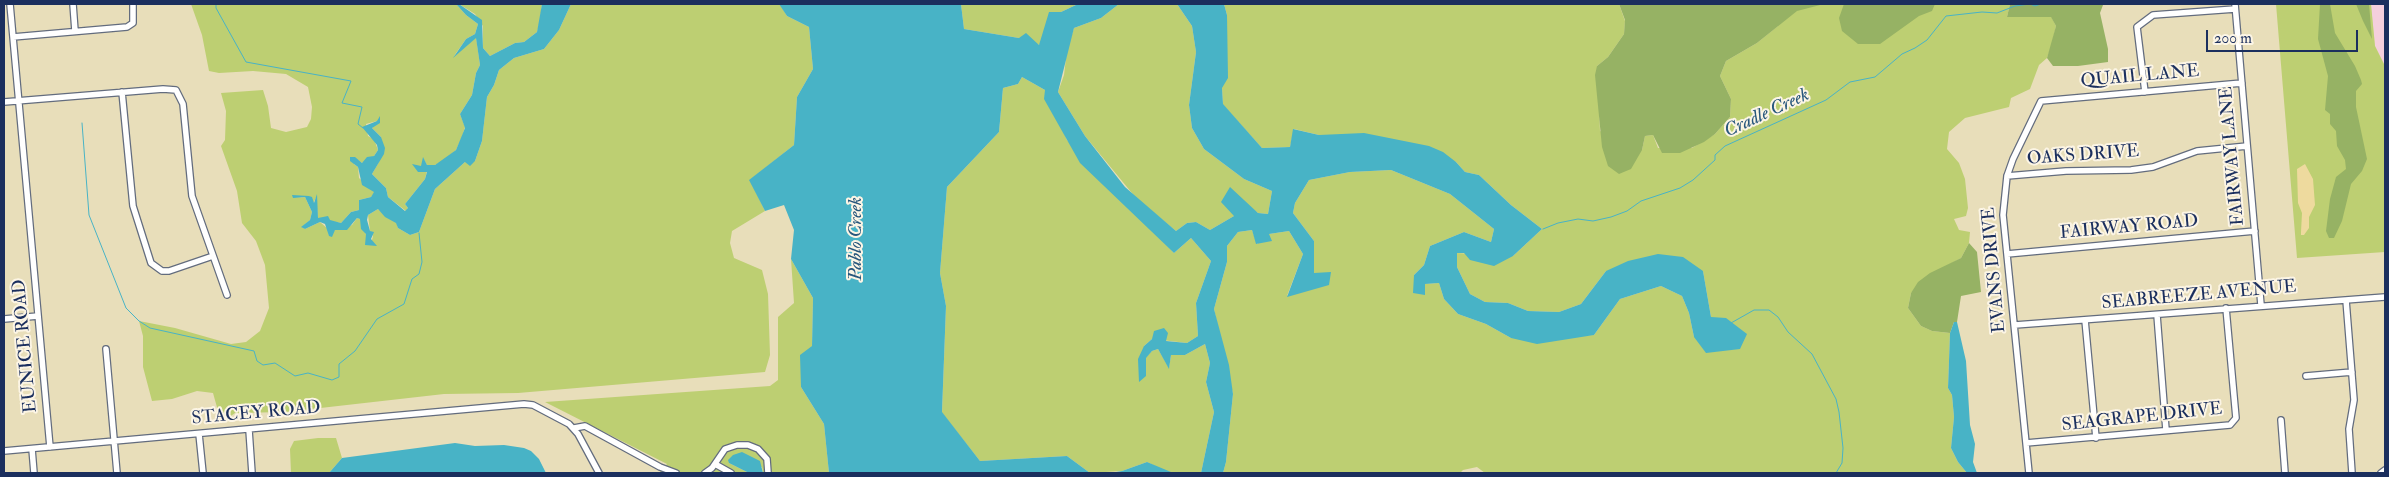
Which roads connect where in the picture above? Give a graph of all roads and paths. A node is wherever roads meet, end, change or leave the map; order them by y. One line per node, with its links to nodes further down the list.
1 (10, 4): 6 (street, EUNICE ROAD)
2 (72, 4): 5 (street)
3 (133, 4): 5 (street)
4 (2235, 6): 7 (street, FAIRWAY LANE); 9 (street)
5 (75, 31): 6 (street)
6 (13, 37): 10 (street, EUNICE ROAD)
7 (2242, 83): 9 (street, QUAIL LANE); 13 (street, FAIRWAY LANE)
8 (122, 92): 10 (street); 17 (street); 17 (street)
9 (2144, 92): 12 (street, QUAIL LANE)
10 (18, 101): 11 (street); 24 (street, EUNICE ROAD)
11 (4, 102)
12 (2041, 102): 14 (street, EVANS DRIVE)
13 (2247, 146): 14 (street, OAKS DRIVE); 15 (street, FAIRWAY LANE)
14 (2007, 176): 16 (street, EVANS DRIVE)
15 (2255, 231): 16 (street, FAIRWAY ROAD); 21 (street, FAIRWAY LANE)
16 (2007, 254): 27 (street, EVANS DRIVE)
17 (213, 256): 18 (street)
18 (227, 295)
19 (2385, 296): 20 (street, SEABREEZE AVENUE)
20 (2346, 300): 21 (street, SEABREEZE AVENUE); 29 (street)
21 (2261, 305): 22 (street, SEABREEZE AVENUE)
22 (2226, 308): 23 (street, SEABREEZE AVENUE); 34 (street, SEAGRAPE DRIVE)
23 (2157, 315): 26 (street, SEABREEZE AVENUE); 34 (street)
24 (38, 316): 25 (street); 39 (street, EUNICE ROAD)
25 (4, 319)
26 (2085, 320): 27 (street, SEABREEZE AVENUE); 36 (street)
27 (2015, 325): 38 (street, EVANS DRIVE)
28 (106, 349): 37 (street)
29 (2352, 372): 30 (street); 55 (street)
30 (2306, 376)
31 (2281, 420): 54 (street)
32 (574, 428): 33 (street, STACEY ROAD); 48 (street); 49 (street)
33 (249, 430): 35 (street, STACEY ROAD); 47 (street)
34 (2166, 430): 36 (street, SEAGRAPE DRIVE)
35 (199, 434): 37 (street, STACEY ROAD); 46 (street)
36 (2096, 438): 38 (street, SEAGRAPE DRIVE)
37 (115, 441): 39 (street, STACEY ROAD); 45 (street)
38 (2026, 443): 53 (street, EVANS DRIVE)
39 (50, 447): 40 (street, STACEY ROAD)
40 (32, 448): 41 (street, STACEY ROAD); 44 (street)
41 (4, 451)
42 (715, 464): 50 (street); 51 (street); 52 (street)
43 (2385, 470): 56 (street)
44 (34, 473)
45 (117, 473)
46 (203, 473)
47 (252, 473)
48 (599, 473)
49 (675, 473)
50 (705, 473)
51 (731, 473)
52 (768, 473)
53 (2029, 473)
54 (2285, 473)
55 (2352, 473)
56 (2381, 473)

